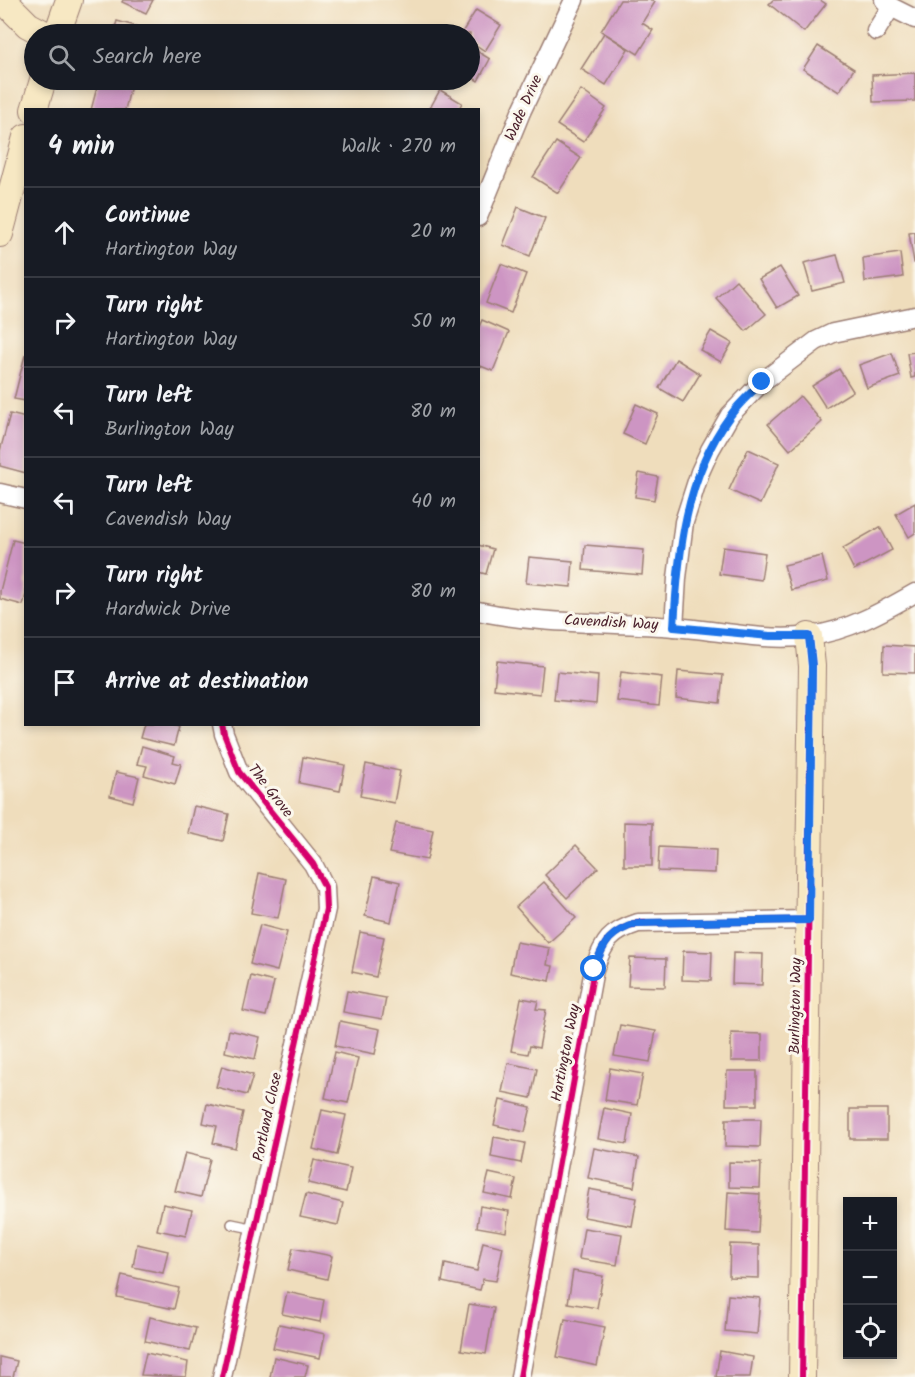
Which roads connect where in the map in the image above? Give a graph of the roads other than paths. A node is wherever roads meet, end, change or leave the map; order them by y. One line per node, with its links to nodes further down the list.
1 (3, 0): 6 (street)
2 (69, 0): 7 (street)
3 (574, 0): 12 (street, Wade Drive)
4 (887, 4): 5 (street); 8 (street)
5 (915, 19)
6 (27, 24)
7 (61, 24)
8 (876, 31)
9 (40, 90): 10 (street)
10 (35, 108)
11 (24, 144): 13 (street)
12 (480, 212)
13 (0, 234)
14 (915, 316): 19 (street)
15 (0, 493): 16 (street)
16 (24, 499)
17 (915, 593): 20 (street, Cavendish Way)
18 (480, 611): 19 (street, Cavendish Way)
19 (674, 627): 20 (street, Cavendish Way)
20 (809, 636): 23 (street, Burlington Way)
21 (222, 726): 22 (street, The Grove)
22 (313, 864): 25 (street, Portland Close)
23 (809, 920): 27 (street, Hartington Way); 28 (street, Burlington Way)
24 (232, 1224): 25 (lane)
25 (256, 1229): 26 (street, Portland Close)
26 (222, 1377)
27 (520, 1377)
28 (802, 1377)

